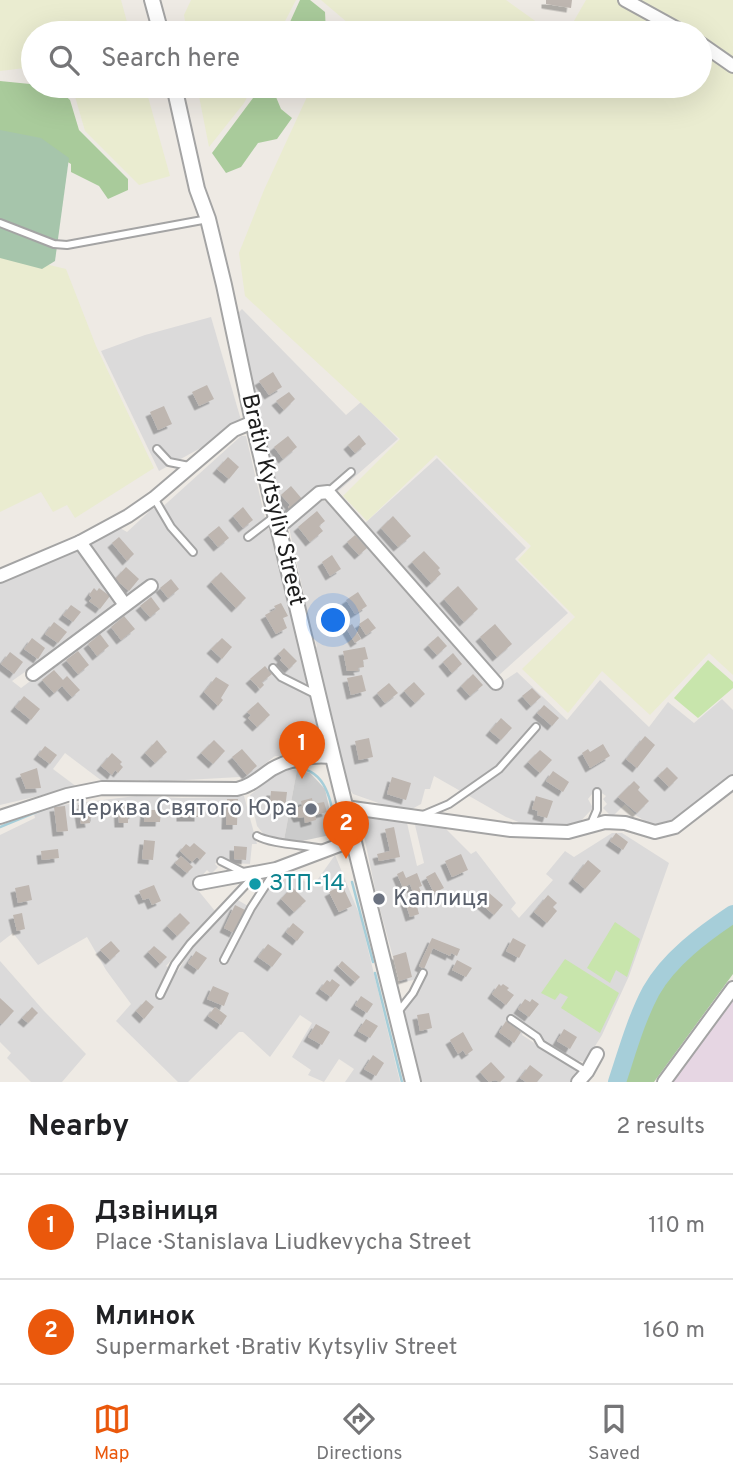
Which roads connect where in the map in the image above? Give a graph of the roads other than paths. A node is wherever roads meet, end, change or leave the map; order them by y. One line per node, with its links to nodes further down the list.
1 (625, 0): 4 (street)
2 (152, 1): 3 (street)
3 (158, 21)
4 (663, 21)
5 (712, 51): 6 (street)
6 (733, 66)
7 (177, 98): 8 (street, Brativ Kytsyliv Street)
8 (208, 219): 9 (lane); 10 (street, Brativ Kytsyliv Street)
9 (0, 223)
10 (253, 422): 12 (street); 16 (street, Brativ Kytsyliv Street)
11 (157, 449): 12 (lane)
12 (191, 467): 15 (street)
13 (351, 471): 14 (lane)
14 (328, 492): 16 (street); 25 (street)
15 (154, 498): 18 (street); 19 (lane)
16 (277, 520): 17 (lane); 26 (street, Brativ Kytsyliv Street)
17 (248, 537)
18 (80, 542): 20 (street); 22 (street)
19 (193, 552)
20 (0, 576)
21 (151, 586): 22 (street)
22 (125, 605): 24 (street)
23 (273, 668): 26 (lane)
24 (33, 674)
25 (496, 683)
26 (318, 694): 28 (street, Brativ Kytsyliv Street)
27 (536, 727): 33 (lane)
28 (333, 757): 31 (street, Brativ Kytsyliv Street); 32 (street)
29 (733, 782): 34 (street)
30 (597, 792): 34 (lane)
31 (345, 807): 33 (street); 36 (street, Brativ Kytsyliv Street)
32 (0, 817)
33 (417, 817): 34 (street)
34 (591, 825)
35 (257, 836): 37 (lane)
36 (354, 840): 37 (street); 46 (street, Brativ Kytsyliv Street)
37 (325, 849): 39 (street)
38 (221, 861): 40 (lane)
39 (276, 869): 40 (street); 42 (lane)
40 (251, 872): 41 (street); 45 (lane)
41 (200, 883)
42 (224, 960)
43 (423, 973): 46 (lane)
44 (733, 988): 51 (street)
45 (160, 995)
46 (396, 1014): 50 (street, Brativ Kytsyliv Street)
47 (511, 1019): 49 (lane)
48 (597, 1054): 49 (street)
49 (582, 1077)
50 (413, 1082)
51 (664, 1082)

